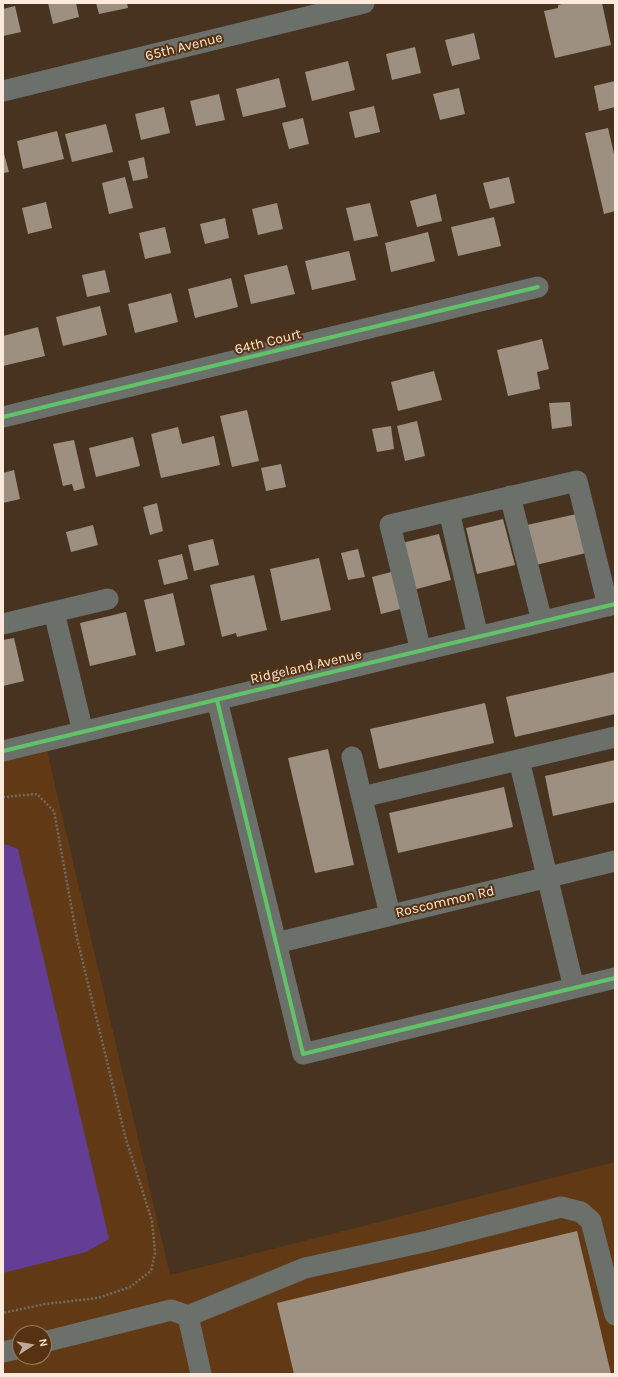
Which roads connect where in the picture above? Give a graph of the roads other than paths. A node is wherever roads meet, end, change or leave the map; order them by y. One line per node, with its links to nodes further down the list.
1 (364, 3): 2 (street, 65th Avenue)
2 (3, 91)
3 (538, 287): 4 (street, 64th Court)
4 (3, 418)
5 (510, 496): 6 (street); 8 (street); 10 (street)
6 (449, 511): 12 (street); 13 (street)
7 (108, 599): 9 (street)
8 (612, 605): 10 (street, Ridgeland Avenue)
9 (54, 612): 11 (street); 15 (street)
10 (542, 622): 12 (street, Ridgeland Avenue)
11 (3, 624)
12 (478, 637): 13 (street, Ridgeland Avenue)
13 (421, 651): 14 (street, Ridgeland Avenue)
14 (217, 700): 15 (street, Ridgeland Avenue); 24 (street)
15 (83, 732): 17 (street, Ridgeland Avenue)
16 (615, 737): 19 (street)
17 (3, 751)
18 (352, 757): 20 (street)
19 (519, 760): 20 (street); 22 (street)
20 (362, 797): 23 (street)
21 (615, 861): 22 (street, Roscommon Rd)
22 (546, 877): 23 (street, Roscommon Rd); 26 (street)
23 (390, 915): 24 (street, Roscommon Rd)
24 (276, 943): 26 (street)
25 (615, 978): 26 (street)
26 (574, 988)
27 (615, 1315): 28 (street)
28 (188, 1316): 29 (street); 30 (street)
29 (52, 1340)
30 (200, 1374)

